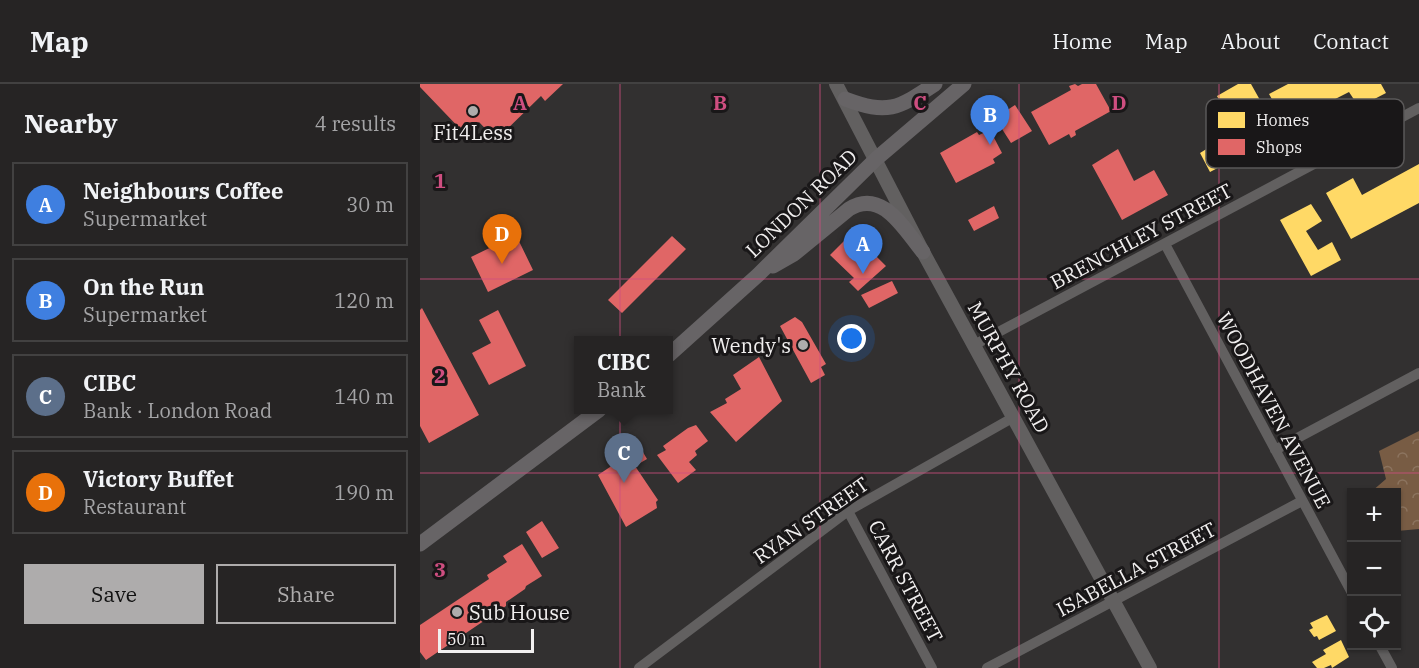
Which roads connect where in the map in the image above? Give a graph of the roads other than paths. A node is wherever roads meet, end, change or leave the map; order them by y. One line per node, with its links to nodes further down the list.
1 (836, 84): 4 (street, MURPHY ROAD)
2 (934, 84): 4 (main road)
3 (964, 84): 7 (main road, LONDON ROAD)
4 (845, 99): 7 (street, MURPHY ROAD)
5 (1419, 108): 6 (street, BRENCHLEY STREET)
6 (1404, 116)
7 (876, 159): 10 (street, MURPHY ROAD); 11 (main road, LONDON ROAD)
8 (1307, 168): 9 (street, BRENCHLEY STREET)
9 (1165, 244): 12 (street, BRENCHLEY STREET); 17 (street, WOODHAVEN AVENUE)
10 (923, 252): 11 (main road); 12 (street, MURPHY ROAD)
11 (758, 275): 13 (main road, LONDON ROAD)
12 (974, 345): 16 (street, MURPHY ROAD)
13 (673, 351)
14 (1419, 373): 17 (street)
15 (594, 414): 20 (main road)
16 (1014, 417): 19 (street, RYAN STREET); 22 (street, MURPHY ROAD)
17 (1275, 450): 18 (street, WOODHAVEN AVENUE)
18 (1302, 501): 21 (street, WOODHAVEN AVENUE); 22 (street, ISABELLA STREET)
19 (848, 511): 24 (street, RYAN STREET); 25 (street, CARR STREET)
20 (420, 544)
21 (1347, 584)
22 (1113, 602): 26 (street, ISABELLA STREET); 27 (street, MURPHY ROAD)
23 (1383, 650): 28 (street)
24 (639, 668)
25 (932, 668)
26 (987, 668)
27 (1150, 668)
28 (1392, 668)

